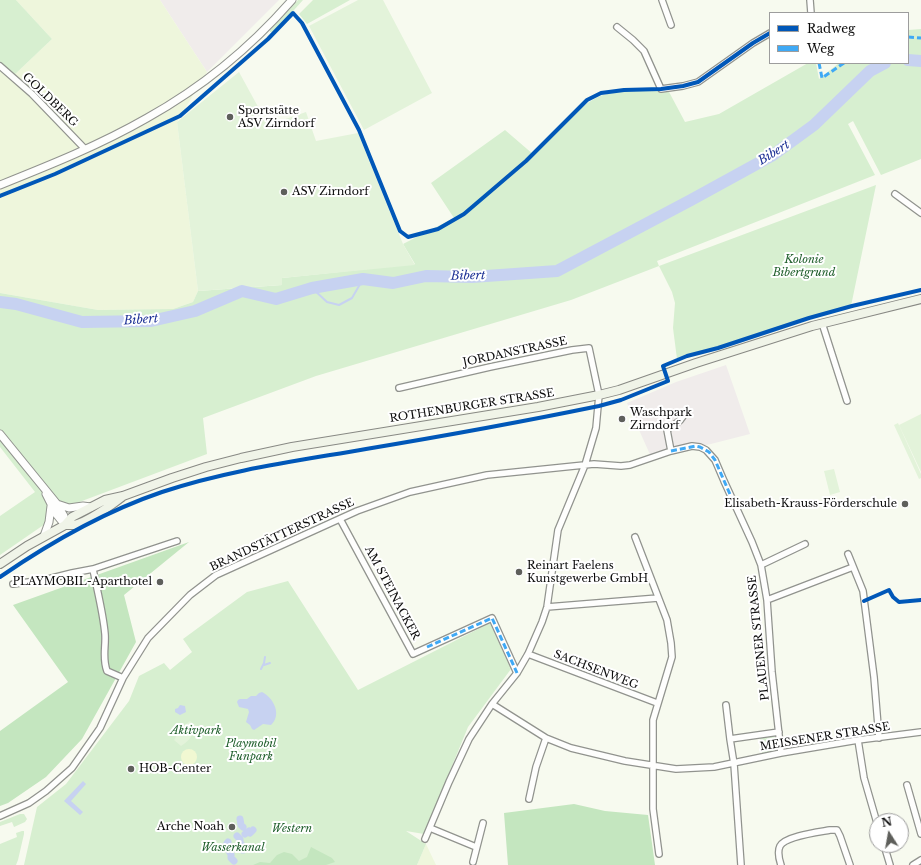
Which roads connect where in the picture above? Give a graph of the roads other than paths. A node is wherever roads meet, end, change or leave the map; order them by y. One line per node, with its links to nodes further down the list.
1 (292, 0): 9 (street)
2 (663, 0): 5 (street)
3 (810, 0): 4 (street)
4 (811, 12)
5 (671, 25)
6 (617, 26): 7 (street)
7 (769, 34)
8 (0, 66): 9 (street, GOLDBERG)
9 (85, 149): 10 (street)
10 (0, 185)
11 (895, 194): 12 (street)
12 (921, 213)
13 (921, 299): 14 (main road, ROTHENBURGER STRASSE)
14 (822, 323): 16 (main road, ROTHENBURGER STRASSE); 17 (street)
15 (399, 388): 16 (street, JORDANSTRASSE)
16 (600, 395): 21 (street); 22 (main road, ROTHENBURGER STRASSE)
17 (847, 401)
18 (685, 412): 20 (street)
19 (0, 434): 23 (street)
20 (671, 451): 21 (street, PLAUENER STRASSE); 33 (street, PLAUENER STRASSE)
21 (585, 465): 25 (street, BRANDSTÄTTERSTRASSE); 39 (street)
22 (122, 496): 24 (main road, ROTHENBURGER STRASSE); 26 (main road, ROTHENBURGER STRASSE)
23 (54, 505): 24 (street); 26 (street); 27 (street)
24 (91, 507): 26 (main road, ROTHENBURGER STRASSE)
25 (340, 519): 41 (street, AM STEINACKER); 42 (street, BRANDSTÄTTERSTRASSE)
26 (65, 525): 27 (main road, ROTHENBURGER STRASSE)
27 (44, 536): 32 (main road, ROTHENBURGER STRASSE)
28 (635, 537): 37 (street)
29 (177, 541): 35 (street)
30 (805, 544): 33 (street)
31 (848, 554): 34 (street)
32 (0, 564)
33 (761, 565): 38 (street, PLAUENER STRASSE)
34 (852, 567): 38 (street); 49 (street)
35 (93, 569): 36 (street); 42 (street)
36 (13, 584)
37 (658, 598): 39 (street); 43 (street)
38 (767, 600): 46 (street, PLAUENER STRASSE)
39 (547, 607): 40 (street)
40 (528, 654): 41 (street); 43 (street, SACHSENWEG)
41 (516, 673): 44 (street)
42 (123, 678): 58 (street, BRANDSTÄTTERSTRASSE)
43 (657, 703): 54 (street)
44 (492, 704): 48 (street, MEISSENER STRASSE); 60 (street)
45 (726, 705): 50 (street)
46 (779, 732): 50 (street); 52 (street, PLAUENER STRASSE)
47 (921, 732): 49 (street, MEISSENER STRASSE)
48 (546, 738): 54 (street, MEISSENER STRASSE); 56 (street)
49 (879, 738): 51 (street, MEISSENER STRASSE)
50 (730, 739): 53 (street)
51 (858, 740): 52 (street, MEISSENER STRASSE); 57 (street)
52 (781, 753): 53 (street, MEISSENER STRASSE)
53 (734, 764): 54 (street, MEISSENER STRASSE); 68 (street)
54 (653, 766): 65 (street)
55 (907, 785): 61 (street)
56 (529, 799)
57 (874, 813)
58 (0, 816)
59 (483, 823): 63 (street)
60 (430, 828): 62 (street); 63 (street)
61 (921, 834)
62 (425, 838)
63 (476, 847): 67 (street)
64 (886, 853): 71 (street)
65 (659, 854)
66 (921, 860): 72 (street)
67 (473, 862)
68 (741, 865)
69 (781, 865): 70 (street)
70 (850, 865)
71 (890, 865)
72 (913, 865)

